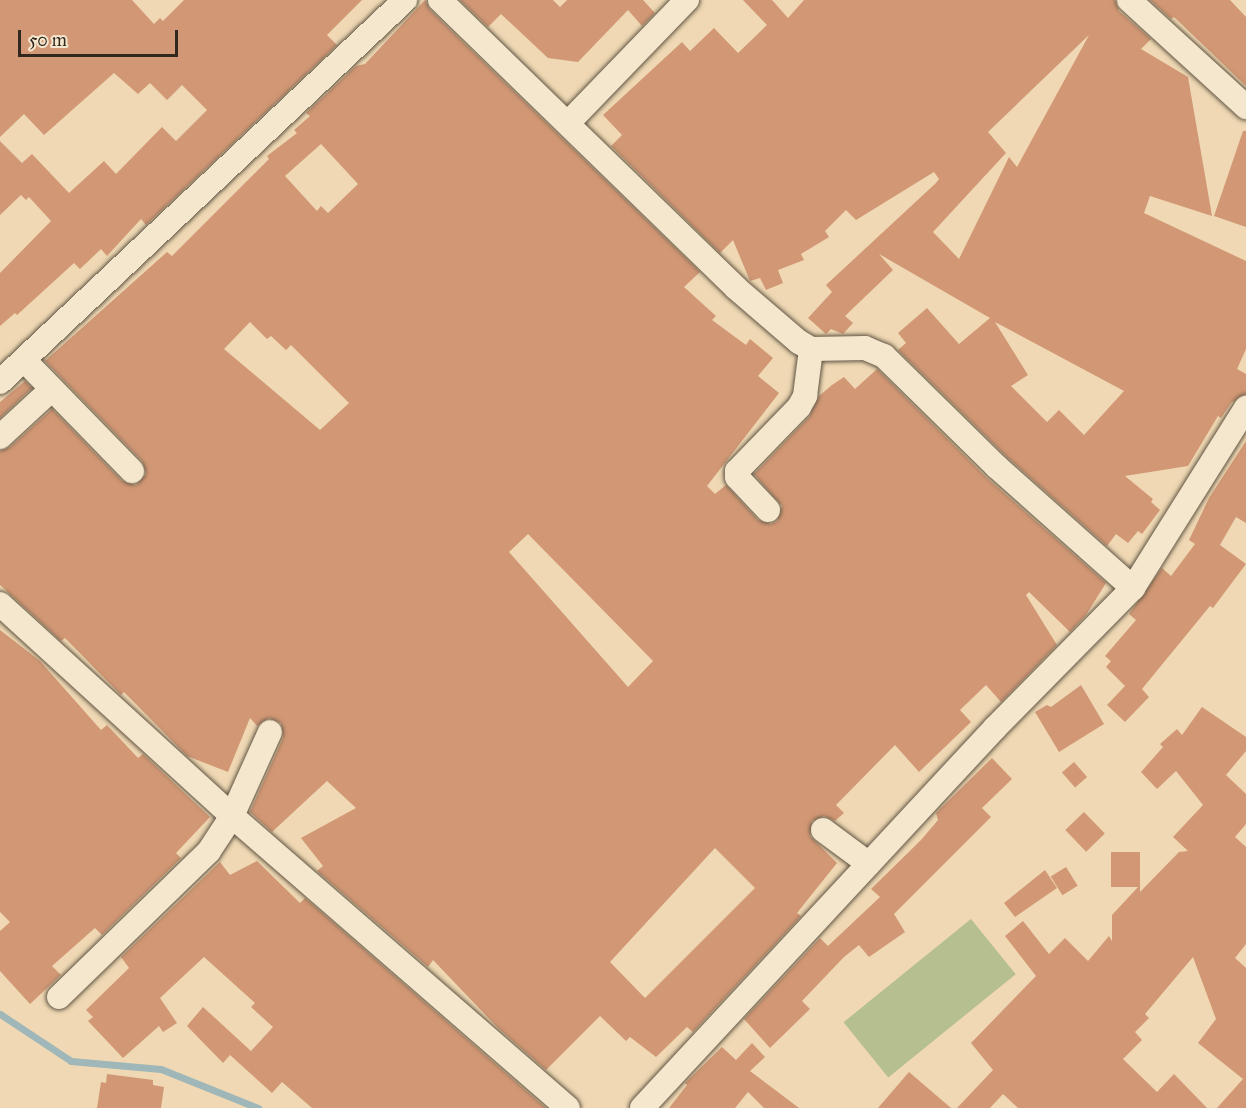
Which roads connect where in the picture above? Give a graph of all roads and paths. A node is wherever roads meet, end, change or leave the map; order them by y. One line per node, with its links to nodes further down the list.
1 (405, 0): 8 (street)
2 (440, 0): 6 (street)
3 (687, 0): 6 (street)
4 (1129, 0): 5 (street)
5 (1246, 107)
6 (569, 122): 7 (street)
7 (811, 349): 14 (street); 15 (street)
8 (24, 360): 9 (street); 10 (street)
9 (0, 382)
10 (51, 390): 12 (street); 13 (street)
11 (1246, 408): 15 (street)
12 (0, 437)
13 (132, 471)
14 (768, 510)
15 (1133, 588): 20 (street)
16 (0, 604): 18 (street)
17 (270, 732): 18 (street)
18 (232, 816): 21 (street); 22 (street)
19 (823, 830): 20 (street)
20 (869, 864): 23 (street)
21 (59, 997)
22 (568, 1108)
23 (642, 1108)

